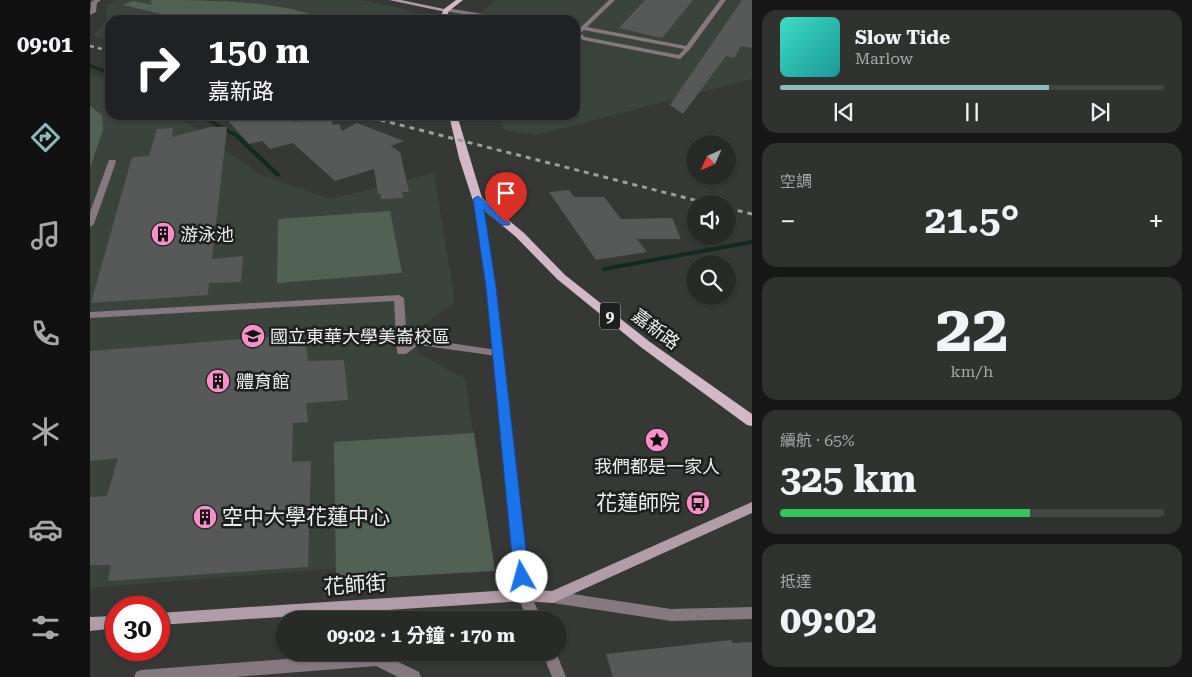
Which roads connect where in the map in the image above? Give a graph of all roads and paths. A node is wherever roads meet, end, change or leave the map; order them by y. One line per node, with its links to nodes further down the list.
1 (98, 0): 7 (street)
2 (392, 0): 6 (street)
3 (460, 0): 6 (main road)
4 (612, 0): 10 (street)
5 (723, 0): 13 (street)
6 (446, 10): 8 (main road); 9 (street)
7 (90, 13)
8 (444, 15)
9 (478, 15)
10 (583, 28): 11 (street); 13 (street)
11 (580, 30)
12 (580, 36): 13 (street)
13 (688, 48)
14 (454, 120): 16 (main road)
15 (112, 162): 17 (street)
16 (478, 199): 19 (street); 20 (main road, 嘉新路 / 9)
17 (90, 224)
18 (90, 315): 19 (street)
19 (497, 353): 22 (street)
20 (752, 421)
21 (752, 507): 23 (street, 花師街)
22 (524, 595): 23 (street, 花師街); 24 (street); 26 (street, 花師街)
23 (553, 597): 25 (street, 花師街)
24 (531, 611)
25 (752, 613)
26 (170, 618)
27 (105, 623): 28 (street)
28 (90, 624)
29 (553, 661): 32 (street)
30 (141, 677): 31 (street)
31 (414, 677)
32 (559, 677)

